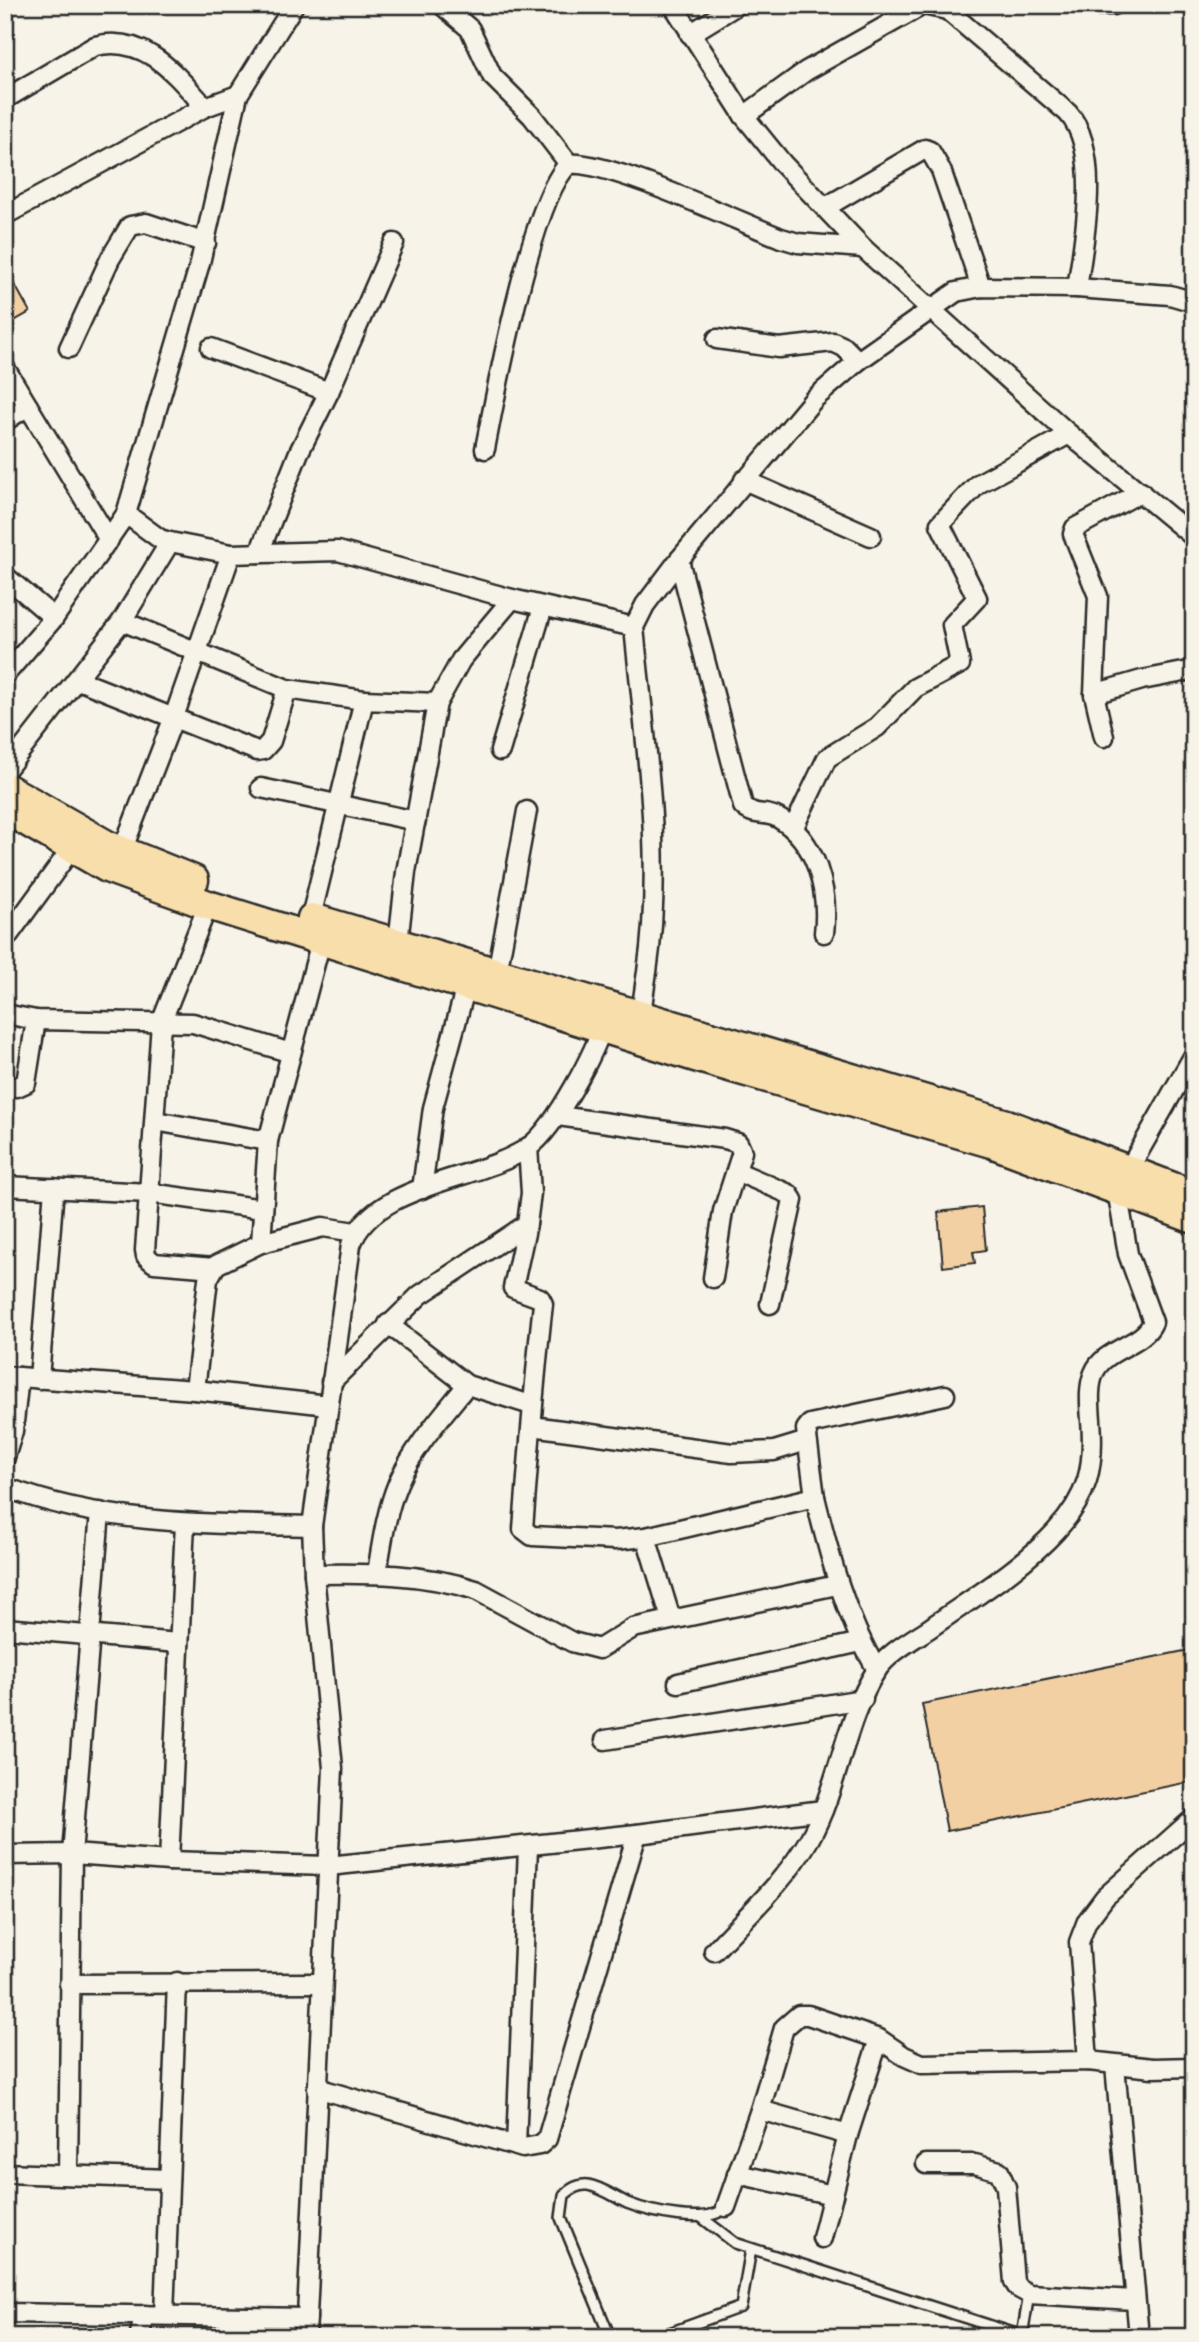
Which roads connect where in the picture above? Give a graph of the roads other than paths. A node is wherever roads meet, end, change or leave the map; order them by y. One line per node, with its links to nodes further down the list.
1 (294, 5): 9 (street)
2 (442, 5): 13 (street)
3 (673, 5): 8 (street)
4 (737, 5): 8 (street)
5 (923, 5): 12 (street); 20 (street)
6 (1085, 5): 7 (street)
7 (1113, 5)
8 (691, 34): 12 (street)
9 (238, 95): 11 (street); 16 (street)
10 (5, 99): 11 (street)
11 (205, 107): 15 (street)
12 (744, 116): 14 (street)
13 (569, 164): 18 (street); 32 (street)
14 (825, 207): 18 (street); 19 (street)
15 (5, 215)
16 (206, 243): 24 (street); 35 (street)
17 (394, 243): 28 (street)
18 (863, 248): 22 (street)
19 (981, 287): 20 (street); 22 (street)
20 (1077, 288): 21 (street)
21 (1194, 302)
22 (929, 309): 26 (street); 31 (street)
23 (717, 339): 26 (street)
24 (69, 348)
25 (211, 348): 28 (street)
26 (858, 361): 33 (street)
27 (5, 368): 29 (street)
28 (329, 392): 40 (street)
29 (29, 406): 30 (street); 38 (street)
30 (5, 421)
31 (1069, 434): 34 (street); 67 (street)
32 (485, 449)
33 (744, 480): 36 (street); 42 (street)
34 (1141, 492): 37 (street); 54 (street)
35 (126, 514): 38 (street); 39 (street)
36 (871, 536)
37 (1194, 537)
38 (109, 540): 46 (street)
39 (170, 542): 41 (street); 47 (street)
40 (259, 553): 41 (street); 44 (street)
41 (231, 554): 49 (street)
42 (679, 560): 48 (street); 67 (street)
43 (5, 576): 46 (street)
44 (512, 599): 45 (street); 56 (street)
45 (543, 607): 48 (street); 59 (street)
46 (54, 618): 51 (street)
47 (121, 621): 49 (street); 52 (street)
48 (634, 627): 81 (street)
49 (195, 651): 53 (street); 57 (street)
50 (1194, 670): 54 (street)
51 (5, 676)
52 (78, 680): 57 (street); 60 (street)
53 (287, 689): 55 (street); 57 (street)
54 (1094, 694): 58 (street)
55 (364, 700): 56 (street); 63 (street)
56 (437, 703): 66 (street)
57 (174, 716): 69 (street)
58 (1104, 737)
59 (499, 751)
60 (5, 771)
61 (5, 787): 69 (main road)
62 (261, 788): 63 (street)
63 (338, 804): 66 (street); 71 (street)
64 (5, 809): 68 (main road)
65 (527, 811): 75 (street)
66 (416, 821): 74 (street)
67 (793, 829): 72 (street)
68 (72, 848): 70 (main road); 73 (street)
69 (122, 851): 71 (main road)
70 (208, 905): 71 (main road); 80 (street)
71 (316, 929): 74 (main road); 76 (main road); 82 (street)
72 (824, 933)
73 (5, 940)
74 (398, 943): 75 (main road)
75 (497, 973): 78 (main road)
76 (467, 986): 78 (main road); 93 (street)
77 (5, 1014): 79 (street)
78 (605, 1017): 81 (main road); 85 (street)
79 (36, 1020): 80 (street); 84 (street)
80 (161, 1023): 82 (street); 86 (street)
81 (637, 1027): 90 (main road)
82 (291, 1053): 87 (street)
83 (1194, 1055): 90 (street)
84 (5, 1087)
85 (558, 1116): 88 (street); 89 (street)
86 (155, 1121): 87 (street); 94 (street)
87 (268, 1141): 96 (street)
88 (528, 1147): 93 (street); 98 (street)
89 (738, 1172): 102 (street); 103 (street)
90 (1121, 1180): 95 (main road); 97 (main road); 131 (street)
91 (5, 1186): 92 (street)
92 (54, 1188): 94 (street); 106 (street)
93 (422, 1189): 99 (street)
94 (150, 1193): 96 (street); 101 (street)
95 (1194, 1195)
96 (263, 1209): 100 (street)
97 (1194, 1219)
98 (527, 1224): 104 (street); 112 (street)
99 (355, 1232): 100 (street); 107 (street)
100 (261, 1243): 101 (street)
101 (214, 1268): 109 (street)
102 (713, 1278)
103 (770, 1304)
104 (387, 1324): 107 (street); 108 (street)
105 (12, 1376): 106 (street); 115 (street)
106 (39, 1379): 109 (street)
107 (331, 1382): 111 (street)
108 (467, 1385): 112 (street); 122 (street)
109 (195, 1390): 111 (street)
110 (945, 1395): 114 (street)
111 (328, 1405): 120 (street)
112 (531, 1405): 113 (street)
113 (532, 1426): 114 (street); 121 (street)
114 (807, 1441): 117 (street)
115 (5, 1457)
116 (5, 1487): 118 (street)
117 (815, 1497): 121 (street); 124 (street)
118 (100, 1512): 119 (street); 127 (street)
119 (186, 1523): 120 (street); 129 (street)
120 (312, 1526): 123 (street)
121 (646, 1537): 125 (street)
122 (377, 1573): 123 (street); 125 (street)
123 (314, 1574): 142 (street)
124 (837, 1585): 125 (street); 130 (street)
125 (671, 1619)
126 (6, 1628): 127 (street); 128 (street)
127 (92, 1635): 129 (street); 139 (street)
128 (5, 1640)
129 (178, 1643): 141 (street)
130 (861, 1643): 131 (street); 132 (street)
131 (877, 1670): 133 (street)
132 (678, 1683)
133 (863, 1699): 134 (street); 135 (street)
134 (605, 1740)
135 (823, 1810): 137 (street); 143 (street)
136 (1194, 1818): 148 (street)
137 (638, 1834): 138 (street); 154 (street)
138 (528, 1847): 142 (street); 154 (street)
139 (72, 1854): 140 (street); 141 (street); 146 (street)
140 (5, 1855)
141 (169, 1861): 142 (street)
142 (328, 1866): 145 (street)
143 (714, 1951)
144 (177, 1982): 145 (street); 146 (street); 159 (street)
145 (322, 1983): 151 (street)
146 (69, 1984): 158 (street)
147 (879, 2039): 148 (street); 152 (street); 153 (street)
148 (1088, 2061): 149 (street)
149 (1115, 2065): 150 (street); 166 (street)
150 (1194, 2067)
151 (317, 2088): 154 (street); 170 (street)
152 (760, 2110): 153 (street); 157 (street)
153 (848, 2135): 160 (street)
154 (516, 2146)
155 (926, 2164): 165 (street)
156 (5, 2173): 158 (street)
157 (737, 2174): 160 (street); 161 (street)
158 (68, 2175): 159 (street)
159 (169, 2179): 169 (street)
160 (832, 2195): 163 (street)
161 (726, 2207): 162 (lane)
162 (701, 2217): 164 (lane); 173 (lane)
163 (822, 2238)
164 (751, 2249): 165 (lane); 174 (lane)
165 (1030, 2294): 166 (street)
166 (1134, 2300): 175 (street)
167 (5, 2313): 168 (street)
168 (145, 2315): 169 (street); 171 (street)
169 (164, 2315): 170 (street)
170 (307, 2318): 172 (street)
171 (139, 2337)
172 (306, 2337)
173 (610, 2337)
174 (658, 2337)
175 (1139, 2337)

